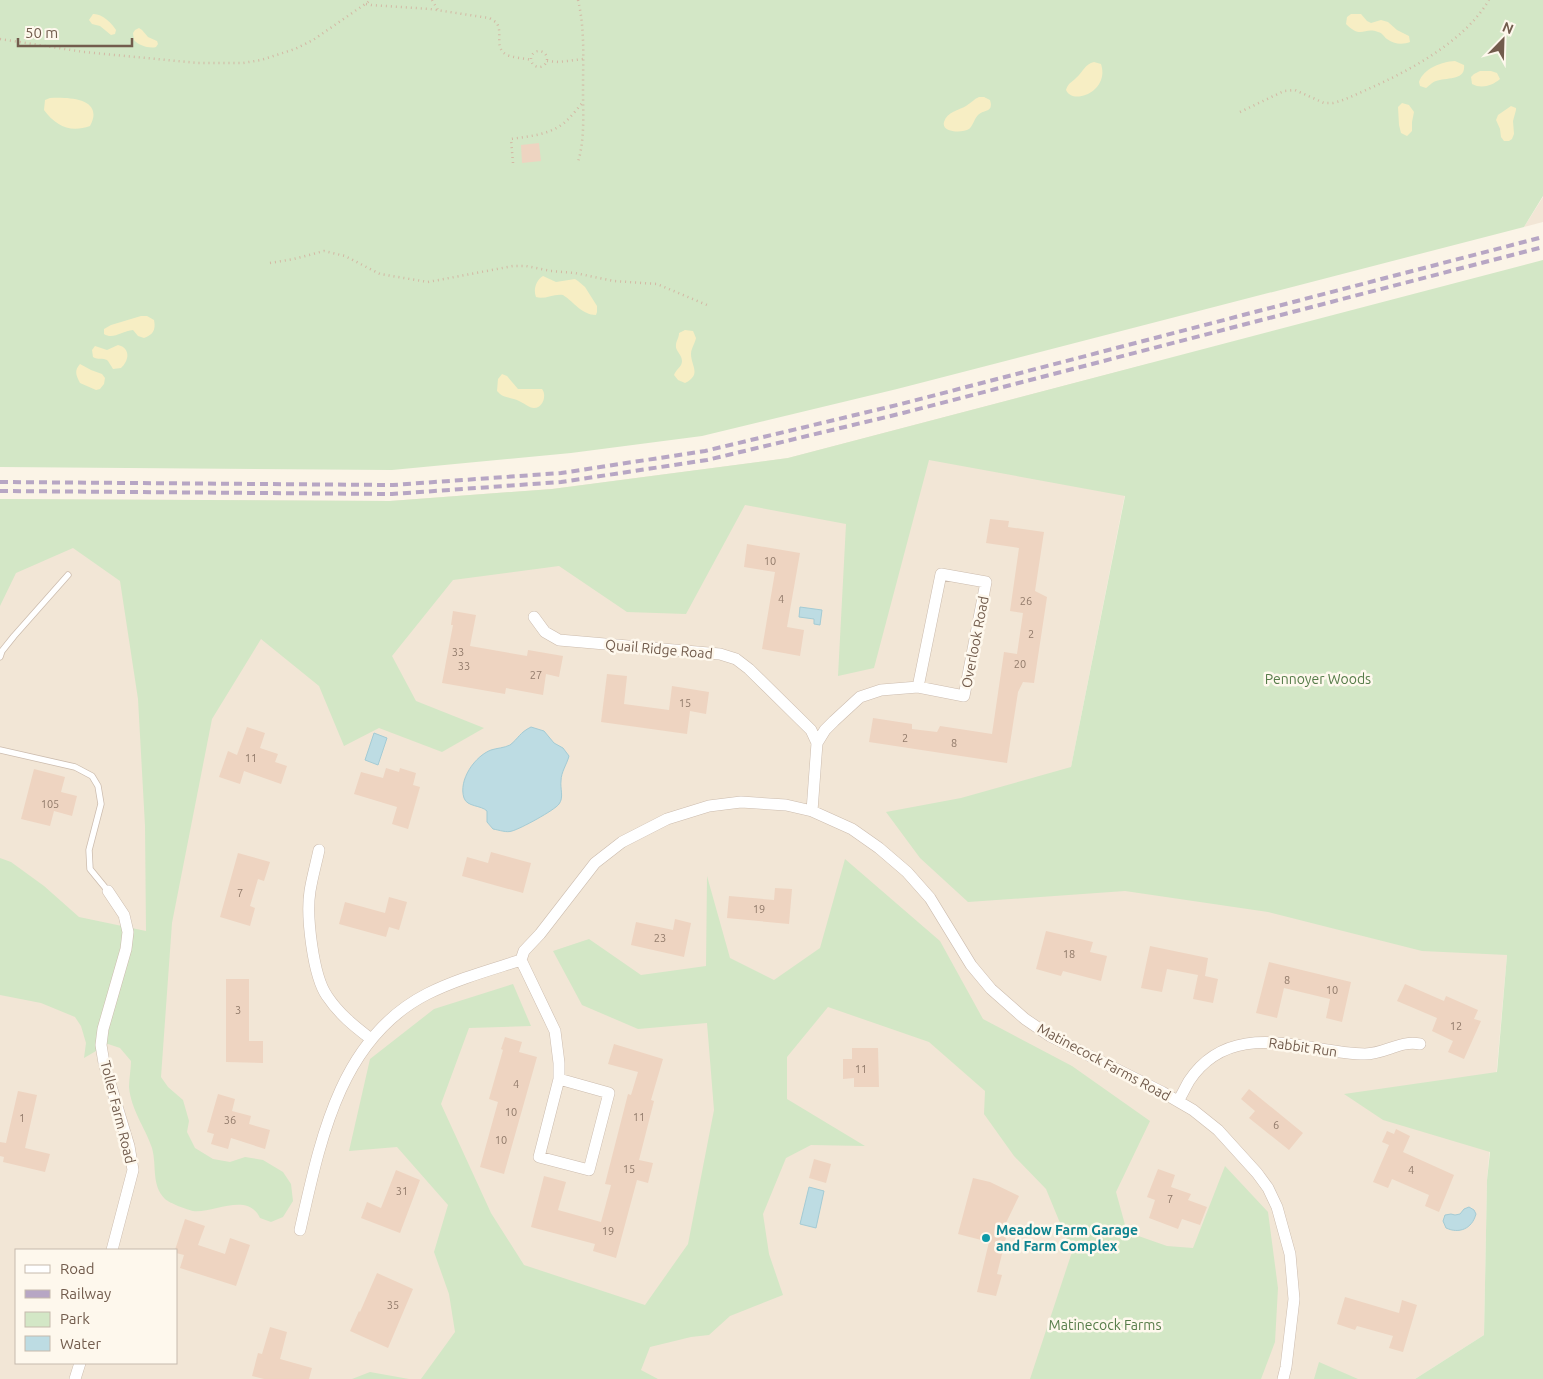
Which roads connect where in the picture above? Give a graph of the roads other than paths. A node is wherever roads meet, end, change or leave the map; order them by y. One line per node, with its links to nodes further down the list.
1 (68, 575): 3 (lane)
2 (534, 617): 5 (street, Quail Ridge Road)
3 (0, 657)
4 (918, 687): 4 (street, Overlook Road); 5 (street, Overlook Road)
5 (817, 743): 7 (street)
6 (0, 750): 9 (lane)
7 (812, 811): 10 (street, Matinecock Farms Road); 14 (street, Matinecock Farms Road)
8 (319, 850): 11 (street)
9 (108, 891): 16 (street, Toller Farm Road)
10 (521, 960): 11 (street); 13 (street)
11 (371, 1039): 15 (street)
12 (1420, 1044): 14 (street, Rabbit Run)
13 (559, 1079): 13 (street)
14 (1178, 1101): 19 (street, Matinecock Farms Road)
15 (300, 1230)
16 (112, 1249)
17 (80, 1364): 18 (street)
18 (75, 1379)
19 (1283, 1379)

